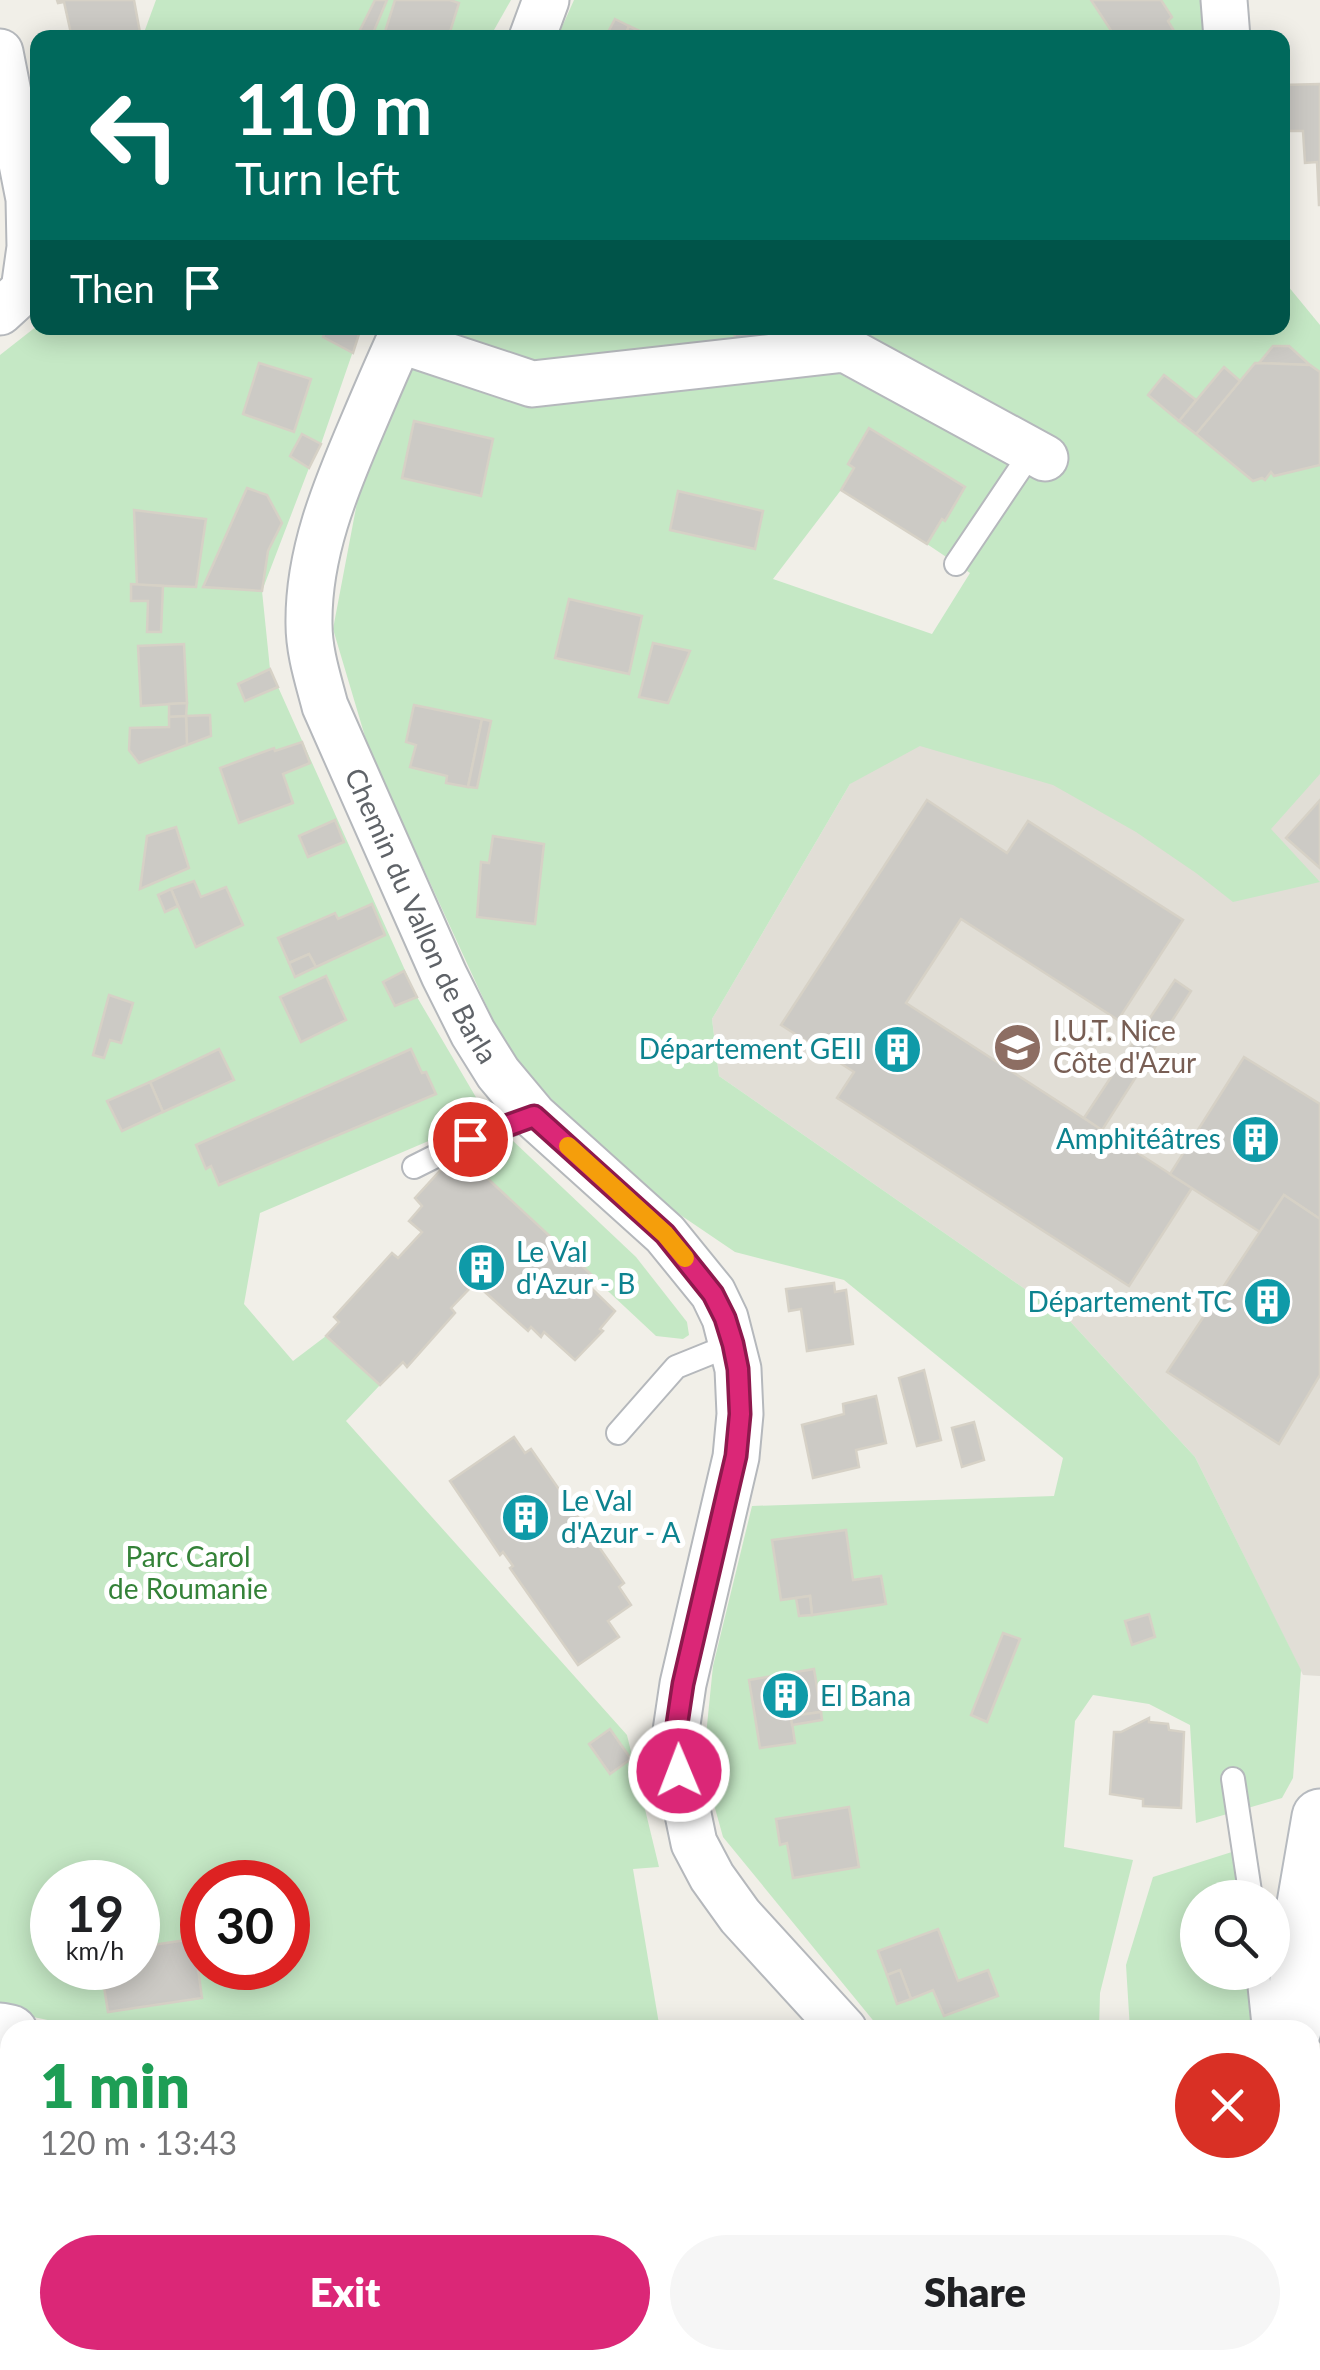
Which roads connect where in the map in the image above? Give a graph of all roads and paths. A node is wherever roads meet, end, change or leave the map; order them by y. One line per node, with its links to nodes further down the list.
1 (546, 0): 3 (street)
2 (1224, 0): 4 (street)
3 (535, 30)
4 (1227, 30)
5 (0, 52): 6 (street)
6 (0, 312)
7 (402, 335): 11 (street, Chemin du Vallon de Barla)
8 (405, 335): 9 (street)
9 (1039, 455): 10 (lane)
10 (956, 564)
11 (534, 1116): 12 (lane); 13 (street, Chemin du Vallon de Barla)
12 (414, 1166)
13 (733, 1344): 14 (lane); 19 (street, Chemin du Vallon de Barla)
14 (618, 1433)
15 (1234, 1779): 17 (lane)
16 (1320, 1817): 21 (street)
17 (1248, 1880)
18 (1260, 1990): 20 (lane)
19 (835, 2020)
20 (1263, 2020)
21 (1294, 2020)

